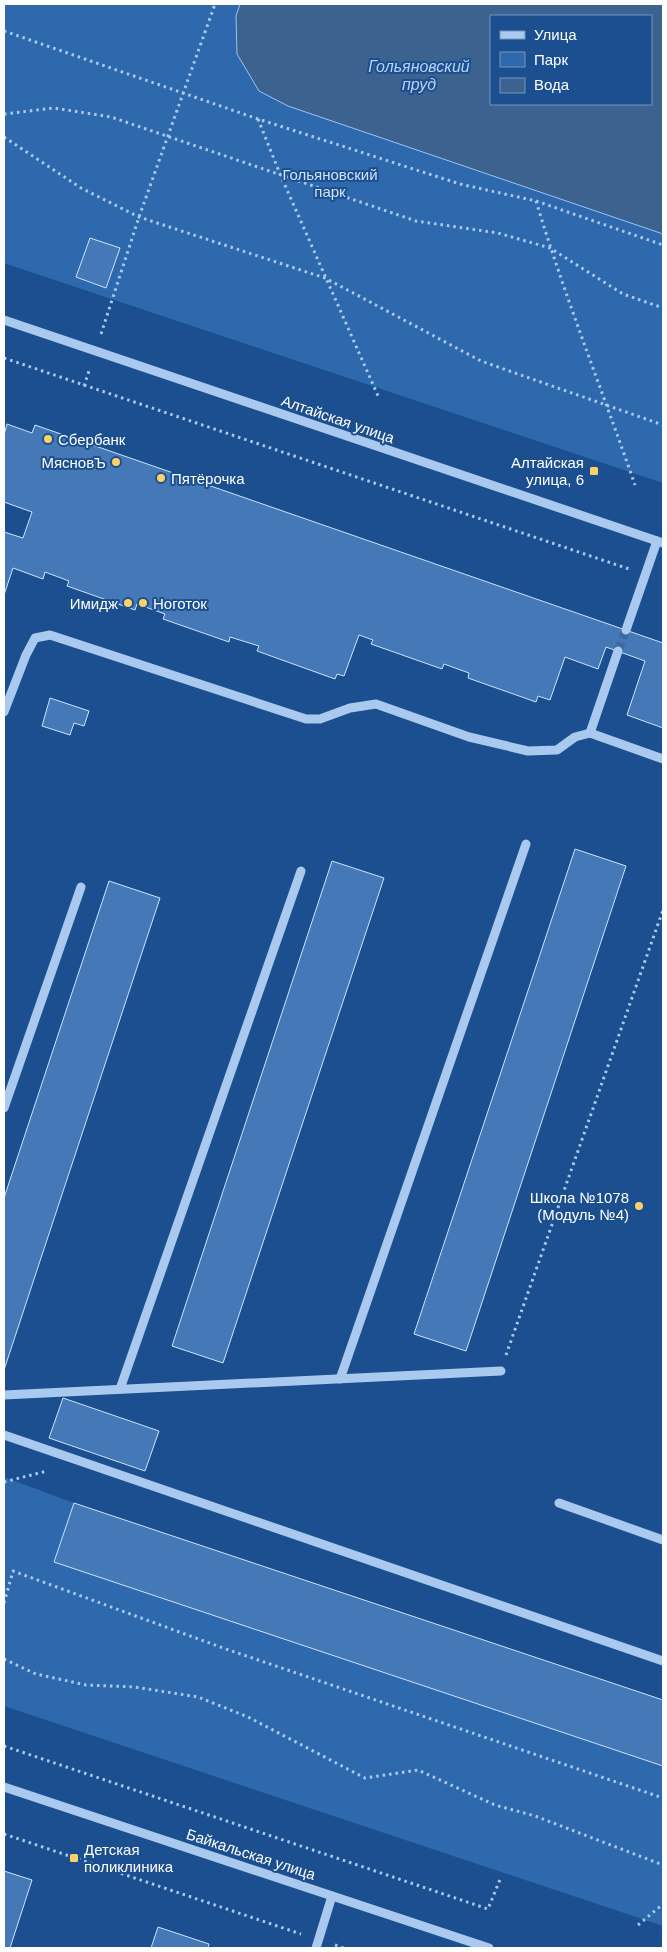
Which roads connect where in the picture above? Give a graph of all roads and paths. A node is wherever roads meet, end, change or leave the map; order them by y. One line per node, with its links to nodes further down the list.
1 (215, 4): 3 (path)
2 (4, 31): 3 (path)
3 (184, 92): 5 (path); 6 (path)
4 (4, 114): 6 (path)
5 (258, 119): 8 (path); 9 (path)
6 (168, 136): 8 (path); 10 (path)
7 (4, 137): 10 (path)
8 (280, 174): 12 (path); 13 (path)
9 (536, 201): 11 (path); 12 (path)
10 (140, 216): 13 (path); 16 (path)
11 (663, 245)
12 (550, 248): 14 (path); 19 (path)
13 (325, 278): 18 (path); 19 (path)
14 (663, 308)
15 (4, 320): 16 (street, Алтайская улица)
16 (95, 351): 22 (street, Алтайская улица)
17 (4, 358): 23 (path)
18 (379, 398)
19 (607, 406): 20 (path); 21 (path)
20 (663, 425)
21 (636, 485)
22 (660, 542): 23 (street)
23 (646, 574): 24 (street)
24 (626, 630)
25 (618, 651): 27 (street)
26 (4, 712): 27 (street)
27 (590, 733): 28 (street)
28 (663, 759)
29 (526, 844): 35 (street)
30 (301, 871): 36 (street)
31 (81, 887): 33 (street)
32 (663, 910): 34 (path)
33 (4, 1108)
34 (501, 1371): 35 (street)
35 (340, 1379): 36 (street)
36 (120, 1389): 37 (street)
37 (4, 1395)
38 (4, 1435): 39 (street)
39 (82, 1462): 40 (path); 45 (street)
40 (4, 1482)
41 (559, 1503): 42 (street)
42 (663, 1540)
43 (4, 1603): 48 (path)
44 (4, 1659): 50 (path)
45 (663, 1661)
46 (4, 1746): 51 (path)
47 (4, 1787): 52 (street, Байкальская улица)
48 (663, 1798)
49 (4, 1834): 55 (path)
50 (663, 1864)
51 (501, 1877)
52 (332, 1896): 55 (street); 57 (street, Байкальская улица)
53 (663, 1904): 54 (path)
54 (638, 1925)
55 (317, 1944): 56 (path)
56 (344, 1948)
57 (489, 1948)

